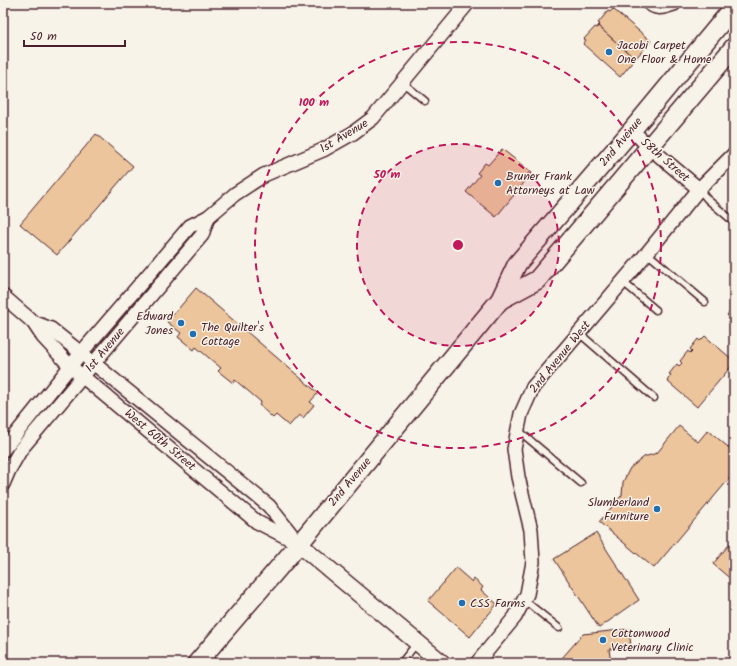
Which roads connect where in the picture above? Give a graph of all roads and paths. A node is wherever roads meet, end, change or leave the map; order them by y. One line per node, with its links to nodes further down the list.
1 (468, 3): 6 (street, 1st Avenue)
2 (643, 3): 3 (lane)
3 (678, 3)
4 (734, 7): 8 (main road, 2nd Avenue)
5 (734, 47): 9 (main road, 2nd Avenue)
6 (402, 82): 7 (lane); 12 (street, 1st Avenue)
7 (425, 101)
8 (632, 130): 9 (street, 58th Street); 17 (main road, 2nd Avenue)
9 (649, 147): 11 (street, 58th Street); 17 (main road, 2nd Avenue)
10 (734, 154): 11 (street, 2nd Avenue West)
11 (699, 189): 13 (lane); 14 (street, 2nd Avenue West)
12 (208, 217): 22 (street, 1st Avenue); 23 (street, 1st Avenue)
13 (734, 222)
14 (647, 253): 15 (street, 2nd Avenue West); 18 (lane)
15 (623, 282): 19 (lane); 21 (street, 2nd Avenue West)
16 (3, 296): 20 (street, West 60th Street)
17 (500, 300): 31 (main road, 2nd Avenue)
18 (705, 302)
19 (656, 310)
20 (33, 322): 22 (street, West 60th Street); 24 (street, West 60th Street)
21 (579, 334): 26 (lane); 27 (street, 2nd Avenue West)
22 (81, 353): 23 (street, West 60th Street); 24 (street, 1st Avenue)
23 (94, 363): 25 (street, 1st Avenue); 31 (street, West 60th Street)
24 (70, 366): 25 (street, West 60th Street); 28 (street, 1st Avenue)
25 (82, 376): 30 (street, 1st Avenue); 31 (street, West 60th Street)
26 (654, 398)
27 (517, 430): 29 (lane); 32 (street, 2nd Avenue West)
28 (3, 450)
29 (581, 483)
30 (3, 484)
31 (299, 544): 34 (street, West 60th Street); 35 (main road, 2nd Avenue)
32 (524, 600): 33 (lane); 38 (street, 2nd Avenue West)
33 (559, 628)
34 (418, 642): 36 (lane); 37 (street, West 60th Street)
35 (197, 663)
36 (401, 663)
37 (442, 663)
38 (477, 663)

